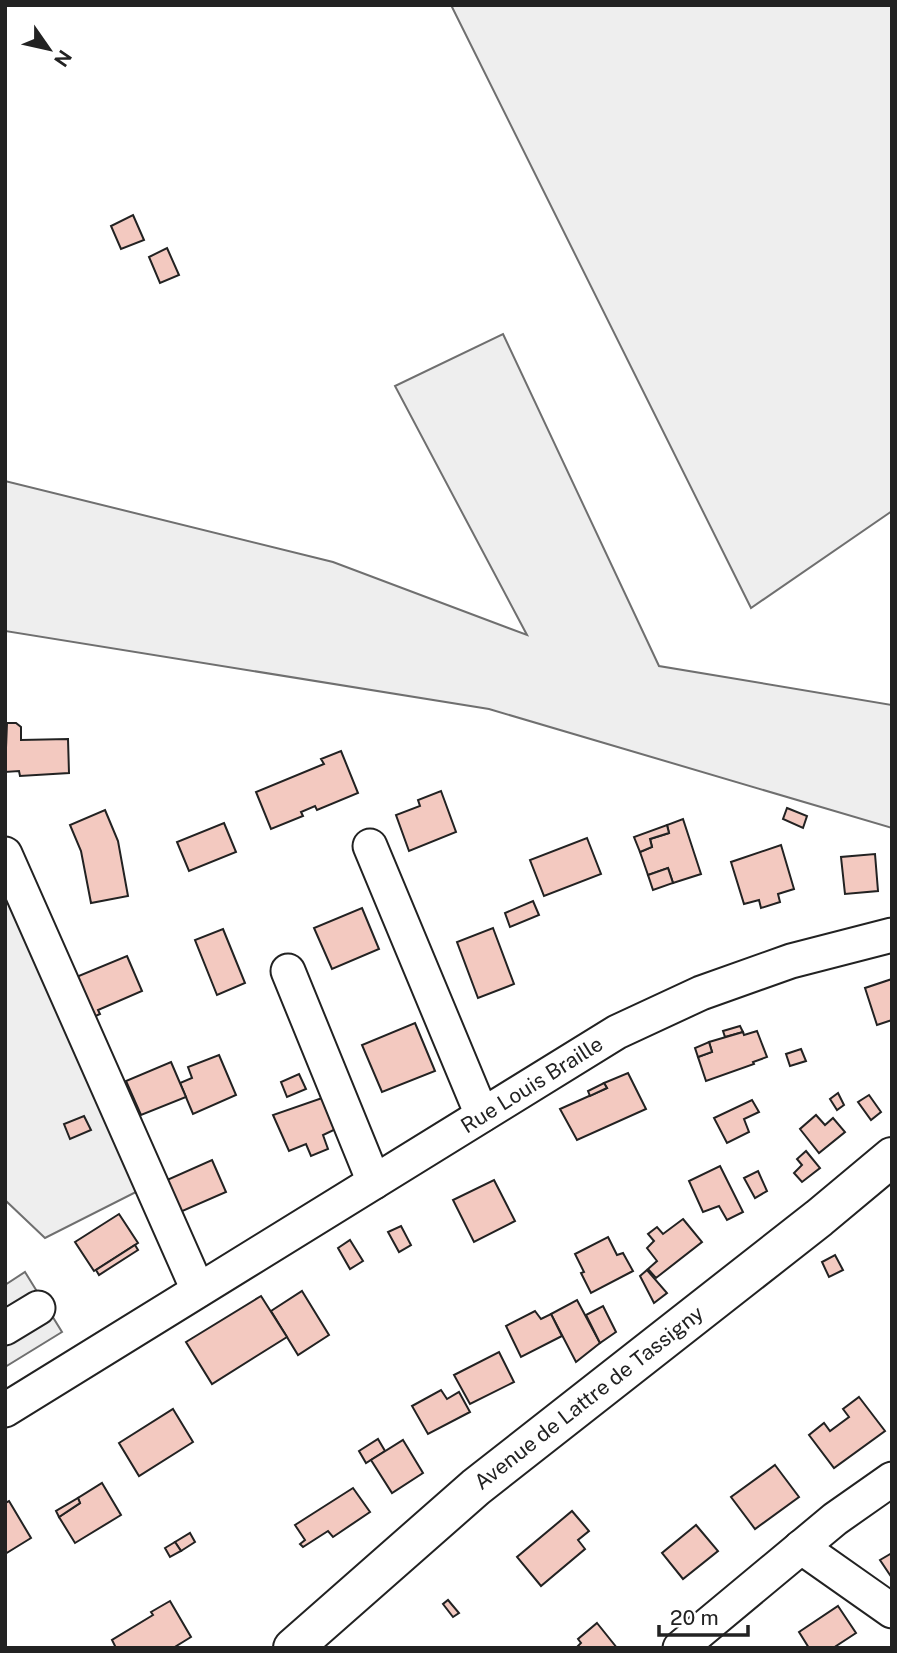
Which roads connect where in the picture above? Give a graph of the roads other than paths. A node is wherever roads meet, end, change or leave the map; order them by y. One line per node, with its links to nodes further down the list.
1 (370, 846): 5 (street)
2 (5, 854): 8 (street)
3 (892, 935): 5 (street, Rue Louis Braille)
4 (288, 971): 7 (street)
5 (482, 1115): 7 (street, Rue Louis Braille)
6 (892, 1157): 15 (main road, Avenue de Lattre de Tassigny)
7 (374, 1182): 8 (street, Rue Louis Braille)
8 (198, 1290): 11 (street, Rue Louis Braille)
9 (38, 1308): 10 (street)
10 (5, 1328)
11 (5, 1410)
12 (892, 1479): 13 (street)
13 (802, 1547): 14 (street); 16 (street)
14 (892, 1611)
15 (293, 1648)
16 (680, 1648)

